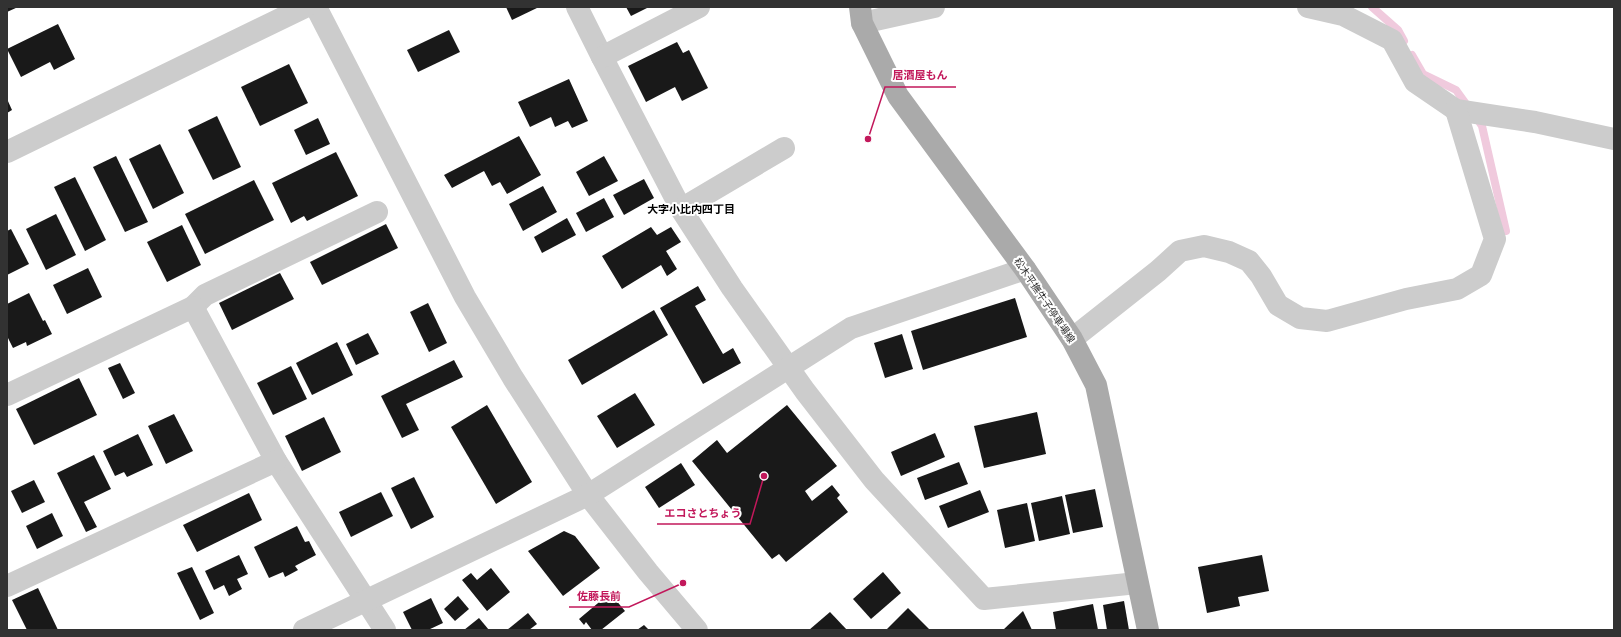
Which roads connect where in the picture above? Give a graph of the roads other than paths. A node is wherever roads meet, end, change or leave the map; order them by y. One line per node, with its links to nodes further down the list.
1 (305, 7): 13 (street)
2 (316, 7): 22 (street)
3 (577, 7): 9 (street)
4 (699, 7): 9 (street)
5 (934, 7): 7 (street)
6 (1308, 7): 8 (street)
7 (861, 15): 16 (main road, 松木平撫牛子停車場線)
8 (1363, 17): 10 (street)
9 (602, 57): 14 (street)
10 (1456, 110): 11 (street); 18 (street)
11 (1614, 139)
12 (784, 148): 14 (street)
13 (7, 152)
14 (681, 208): 19 (street)
15 (377, 212): 17 (street)
16 (1025, 269): 18 (main road, 松木平撫牛子停車場線); 19 (street)
17 (193, 307): 20 (street); 21 (street)
18 (1072, 339): 23 (main road, 松木平撫牛子停車場線)
19 (789, 368): 22 (street); 23 (street)
20 (8, 392)
21 (276, 461): 24 (street); 25 (street)
22 (588, 495): 25 (street); 28 (street)
23 (1137, 583): 29 (main road, 松木平撫牛子停車場線)
24 (7, 586)
25 (366, 600): 26 (street); 27 (street)
26 (304, 630)
27 (385, 630)
28 (698, 630)
29 (1148, 630)

